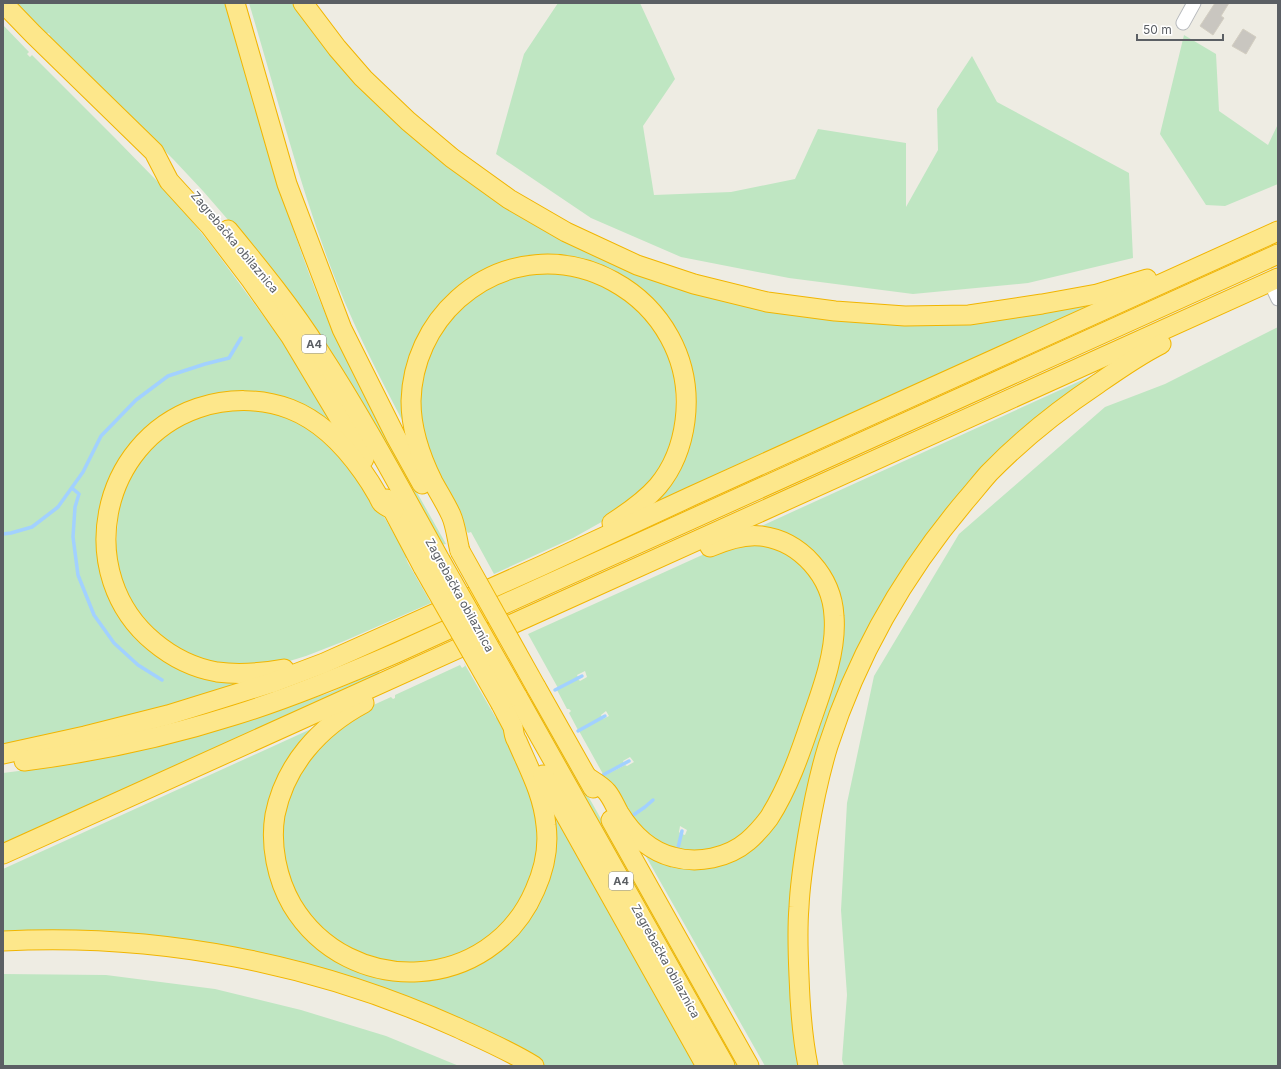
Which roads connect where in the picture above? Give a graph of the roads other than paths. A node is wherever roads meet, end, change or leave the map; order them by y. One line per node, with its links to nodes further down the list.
1 (3, 3): 6 (highway, Zagrebačka obilaznica)
2 (235, 3): 13 (highway, Zagrebačka obilaznica)
3 (303, 3): 9 (highway)
4 (1194, 3): 5 (street)
5 (1183, 23)
6 (154, 152): 12 (highway); 15 (highway, Zagrebačka obilaznica / A4)
7 (1278, 231): 9 (highway)
8 (1278, 254): 22 (highway)
9 (1208, 262): 16 (highway)
10 (1270, 282): 11 (street); 14 (highway); 30 (highway)
11 (1278, 299)
12 (394, 510): 15 (highway); 18 (highway)
13 (460, 551): 16 (highway); 23 (highway, Zagrebačka obilaznica / A4, bridge)
14 (657, 559): 17 (highway); 23 (highway)
15 (432, 564): 19 (highway, Zagrebačka obilaznica / A4, bridge)
16 (541, 566): 18 (highway)
17 (458, 648): 20 (highway); 24 (highway)
18 (349, 652): 21 (highway)
19 (509, 700): 20 (highway); 28 (highway, Zagrebačka obilaznica / A4)
20 (513, 728): 27 (highway)
21 (3, 754)
22 (3, 764)
23 (587, 777): 29 (highway, Zagrebačka obilaznica / A4)
24 (3, 854)
25 (3, 941): 26 (highway)
26 (534, 1066)
27 (706, 1066)
28 (724, 1066)
29 (749, 1066)
30 (808, 1066)

